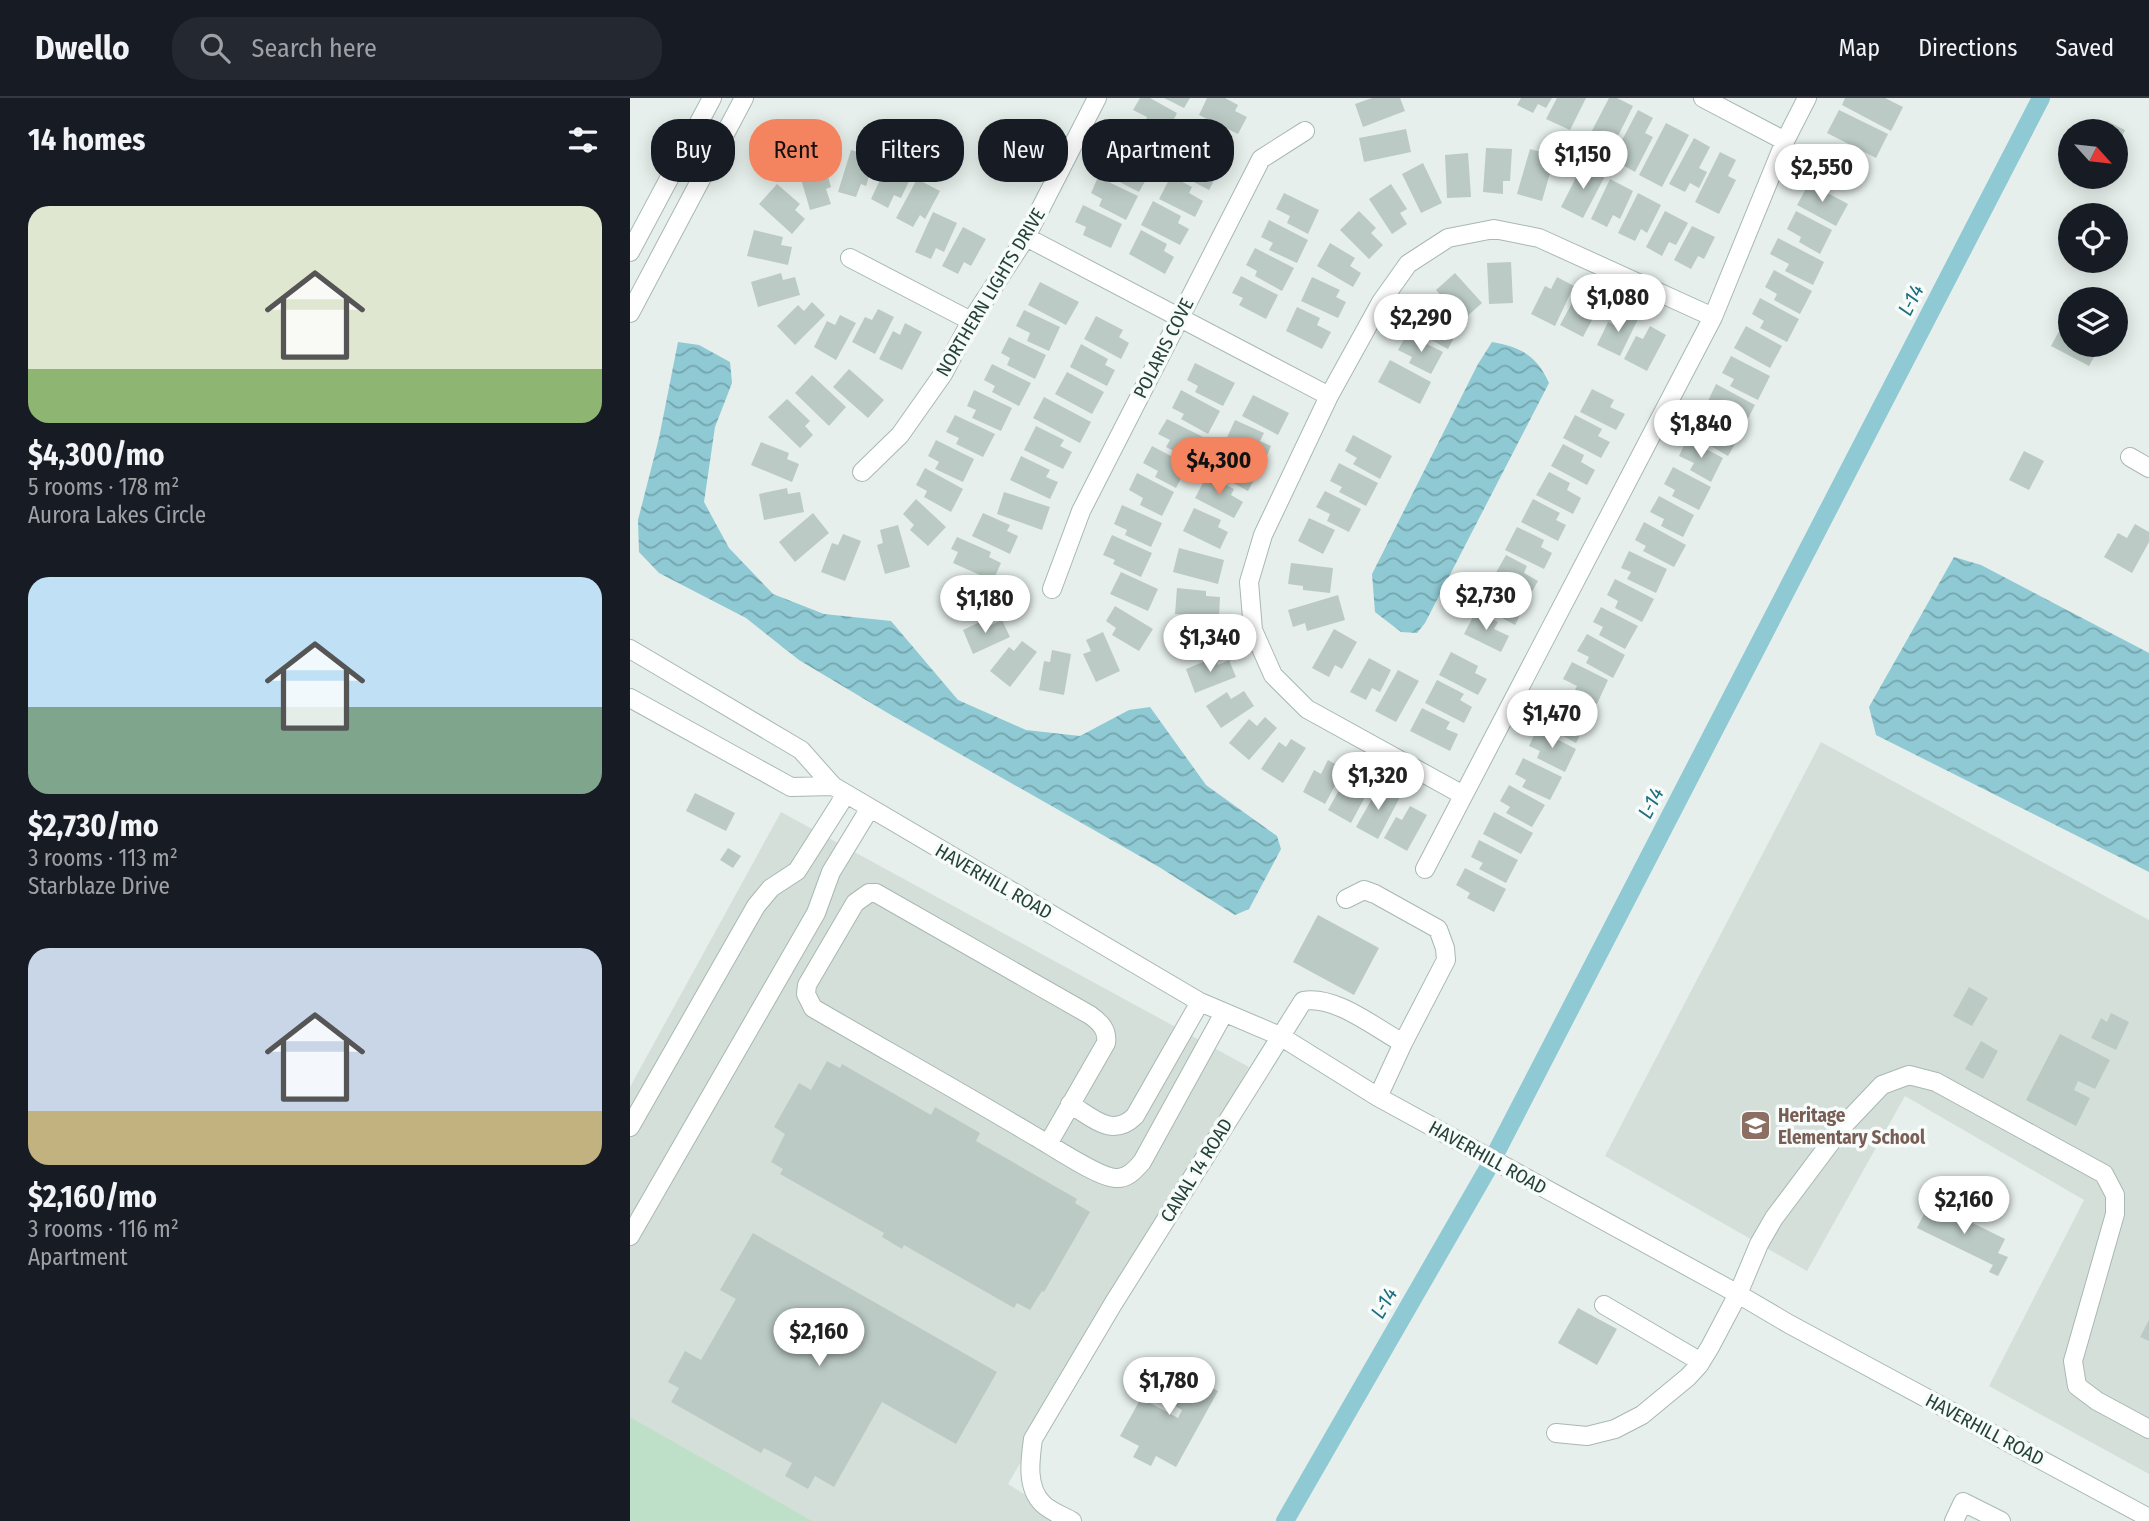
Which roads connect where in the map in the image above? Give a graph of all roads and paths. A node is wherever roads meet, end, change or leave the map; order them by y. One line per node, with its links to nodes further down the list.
1 (712, 98): 9 (street)
2 (744, 98): 11 (street)
3 (1097, 98): 8 (street, NORTHERN LIGHTS DRIVE)
4 (1703, 98): 7 (street)
5 (1807, 98): 7 (street)
6 (1306, 131): 12 (street, POLARIS COVE)
7 (1785, 141): 13 (street)
8 (1026, 237): 12 (street); 14 (street, NORTHERN LIGHTS DRIVE)
9 (630, 252)
10 (850, 258): 14 (street)
11 (630, 313)
12 (1179, 316): 15 (street); 19 (street, POLARIS COVE)
13 (1713, 317): 15 (street); 23 (street)
14 (971, 321): 18 (street, NORTHERN LIGHTS DRIVE)
15 (1329, 396): 23 (street)
16 (2130, 457): 17 (street)
17 (2149, 468)
18 (862, 472)
19 (1052, 589)
20 (630, 649): 22 (street, HAVERHILL ROAD)
21 (630, 698): 22 (street)
22 (840, 790): 24 (street, HAVERHILL ROAD); 26 (street)
23 (1463, 794): 25 (street)
24 (870, 808): 27 (street); 29 (street, HAVERHILL ROAD)
25 (1425, 869)
26 (789, 878): 27 (street); 35 (street)
27 (822, 894): 37 (street)
28 (1346, 899): 32 (street)
29 (1200, 1002): 30 (street, HAVERHILL ROAD); 34 (street)
30 (1224, 1013): 31 (street, HAVERHILL ROAD); 36 (street)
31 (1280, 1036): 32 (street, CANAL 14 ROAD); 33 (street, HAVERHILL ROAD); 44 (street, CANAL 14 ROAD)
32 (1402, 1043): 33 (street)
33 (1378, 1097): 38 (street, HAVERHILL ROAD)
34 (1070, 1104): 36 (street); 36 (street)
35 (630, 1127)
36 (1048, 1144)
37 (630, 1236)
38 (1738, 1294): 40 (street); 41 (street); 43 (street, HAVERHILL ROAD)
39 (1604, 1305): 40 (street)
40 (1701, 1362): 42 (street)
41 (2149, 1429)
42 (1556, 1433)
43 (2149, 1518)
44 (1072, 1521)
45 (1954, 1521): 46 (street)
46 (2001, 1521)

